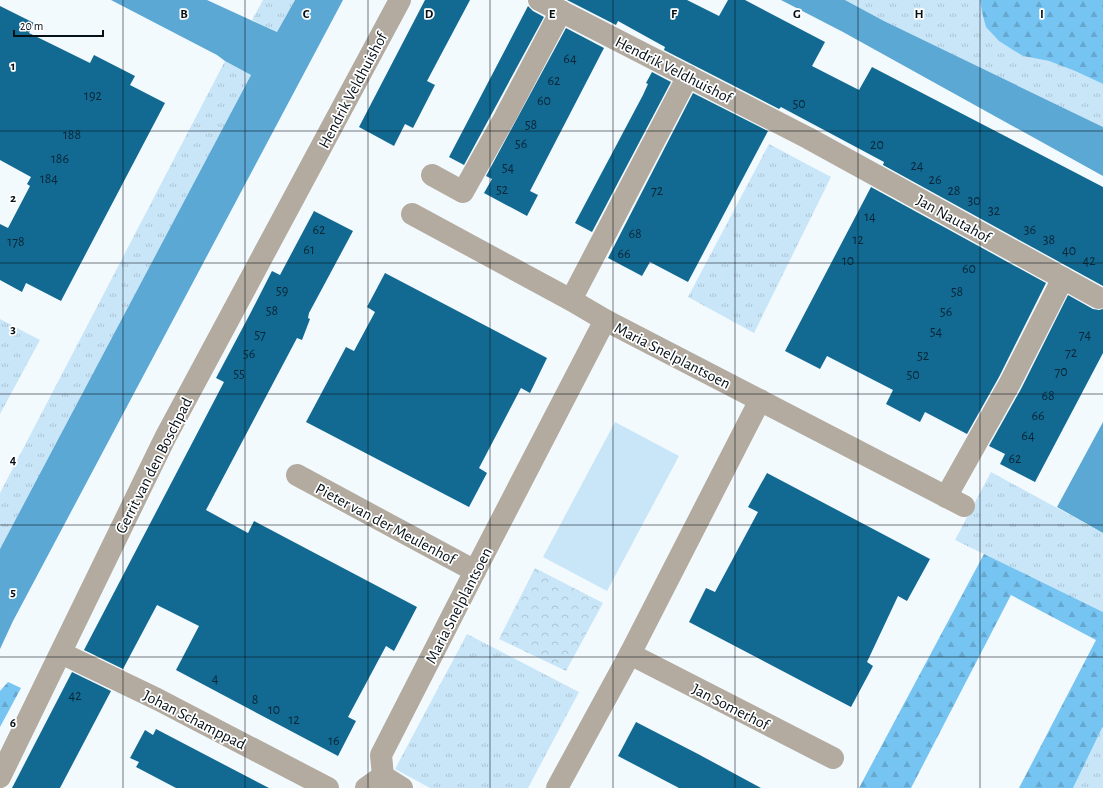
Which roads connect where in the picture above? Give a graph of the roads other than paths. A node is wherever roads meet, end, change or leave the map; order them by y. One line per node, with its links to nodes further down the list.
1 (400, 0): 6 (street, Hendrik Veldhuishof)
2 (539, 0): 3 (street, Hendrik Veldhuishof)
3 (560, 11): 4 (street, Hendrik Veldhuishof); 7 (street)
4 (688, 76): 5 (street, Hendrik Veldhuishof); 11 (street)
5 (808, 138): 9 (street, Jan Nautahof)
6 (315, 158): 16 (street, Gerrit van den Boschpad)
7 (432, 175)
8 (412, 214): 11 (street)
9 (1063, 278): 10 (street, Jan Nautahof); 13 (street)
10 (1099, 298)
11 (571, 300): 12 (street)
12 (605, 320): 13 (street, Maria Snelplantsoen); 15 (street, Maria Snelplantsoen)
13 (760, 400): 17 (street)
14 (297, 476): 15 (street, Pieter van der Meulenhof)
15 (475, 571): 20 (street, Maria Snelplantsoen)
16 (61, 653): 19 (street, Gerrit van den Boschpad); 21 (street, Johan Schamppad)
17 (630, 654): 18 (street, Jan Somerhof); 23 (street)
18 (833, 758)
19 (0, 777)
20 (374, 782): 22 (street, Maria Snelplantsoen)
21 (328, 788)
22 (402, 788)
23 (557, 788)

